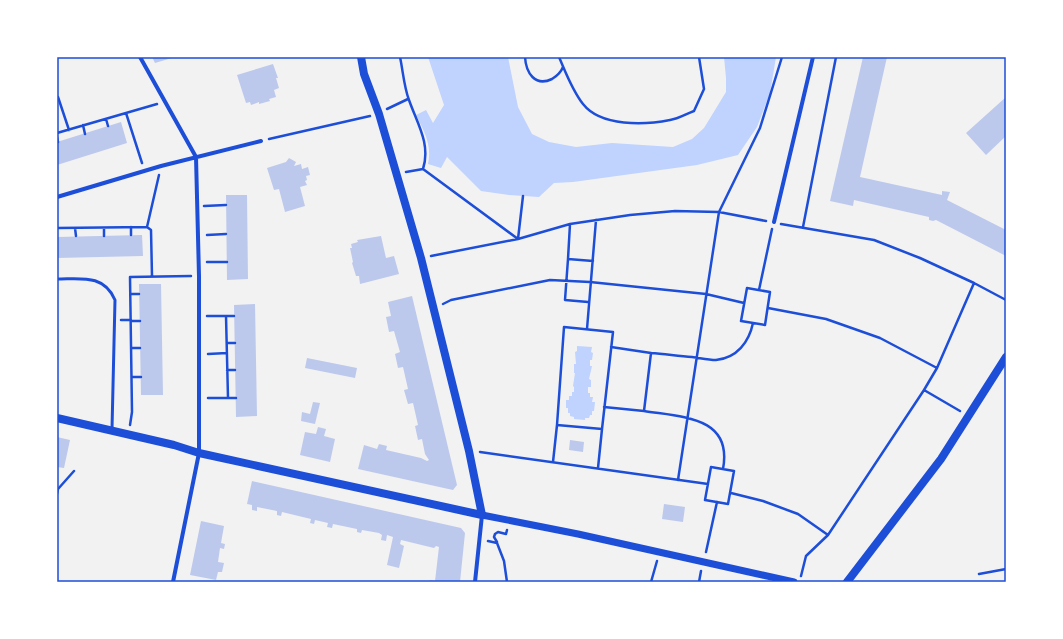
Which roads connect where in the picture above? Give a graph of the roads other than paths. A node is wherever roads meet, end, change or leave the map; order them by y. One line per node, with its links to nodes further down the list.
1 (140, 57): 5 (street)
2 (361, 57): 13 (main road)
3 (813, 57): 7 (street)
4 (261, 141): 5 (street)
5 (196, 157): 6 (street); 12 (street)
6 (57, 197)
7 (774, 222)
8 (57, 279): 11 (lane)
9 (1006, 357): 17 (main road)
10 (57, 418): 11 (main road)
11 (112, 430): 12 (main road)
12 (199, 453): 13 (main road); 14 (street)
13 (482, 515): 15 (street); 16 (street)
14 (173, 582)
15 (475, 582)
16 (794, 582)
17 (847, 582)

